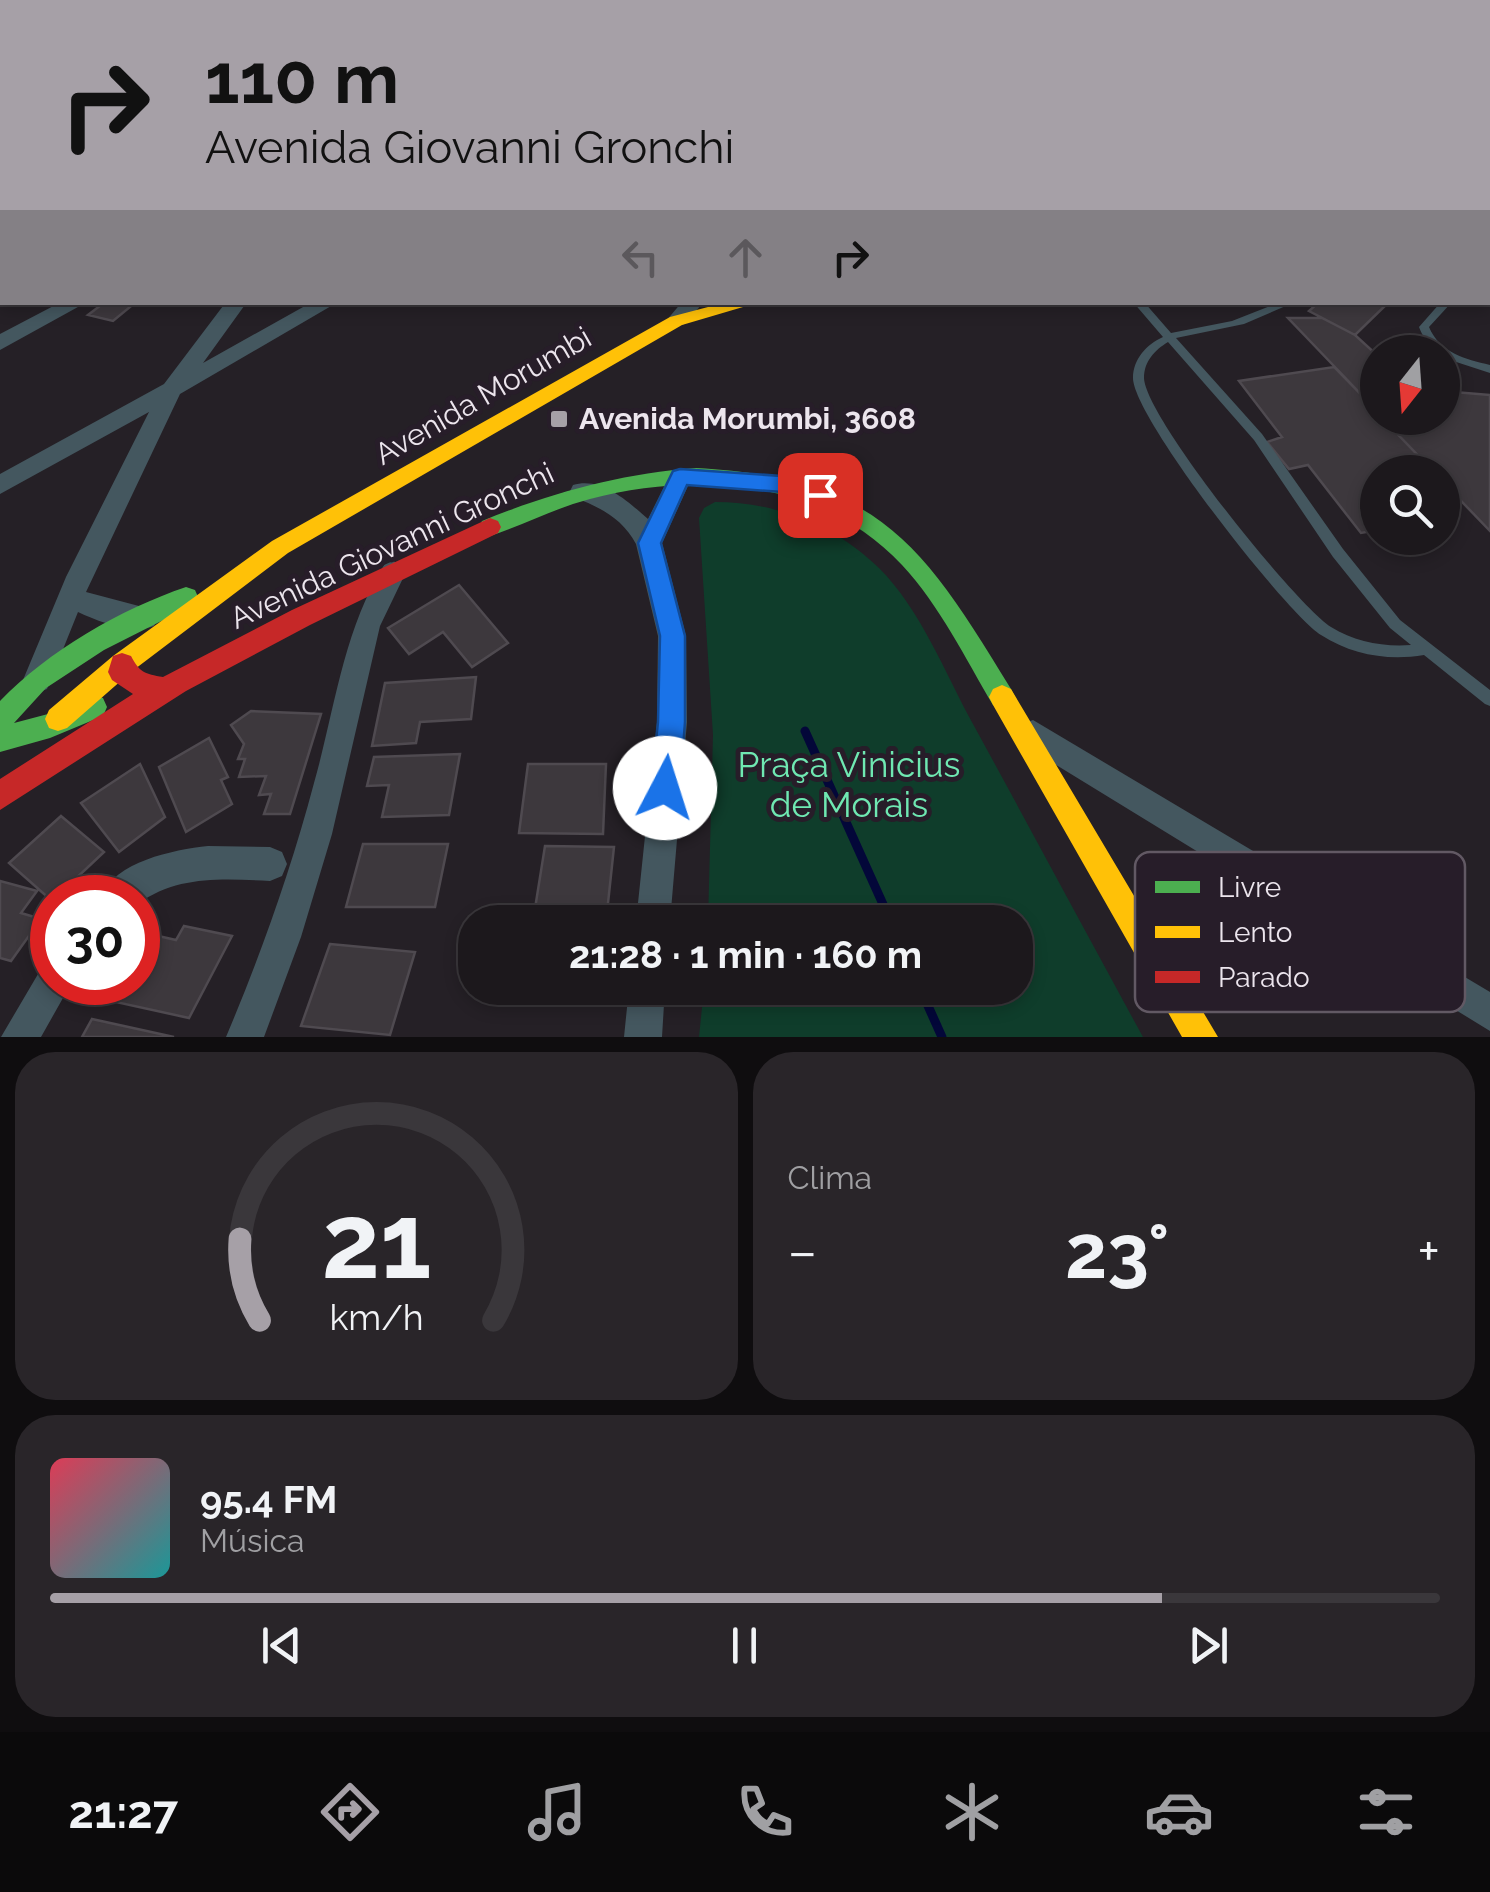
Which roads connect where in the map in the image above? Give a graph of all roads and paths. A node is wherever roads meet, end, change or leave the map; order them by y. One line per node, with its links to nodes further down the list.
1 (71, 305): 11 (street)
2 (236, 305): 13 (street)
3 (323, 305): 13 (street)
4 (691, 305): 9 (street)
5 (739, 305): 9 (main road, Avenida Morumbi)
6 (1141, 305): 10 (lane)
7 (1282, 305): 10 (lane)
8 (1444, 305): 12 (lane)
9 (676, 321): 18 (main road, Avenida Morumbi)
10 (1169, 338): 22 (lane); 22 (lane)
11 (0, 343)
12 (1490, 369)
13 (169, 394): 15 (street); 20 (street)
14 (680, 477): 16 (main road, Avenida Giovanni Gronchi); 17 (street); 29 (main road, Avenida Giovanni Gronchi)
15 (0, 485)
16 (582, 491): 17 (street); 19 (main road, Avenida Giovanni Gronchi)
17 (649, 543): 36 (street)
18 (254, 564): 21 (main road, Avenida Morumbi); 23 (main road, Avenida Morumbi)
19 (393, 572): 25 (main road, Avenida Giovanni Gronchi); 45 (street)
20 (71, 597): 21 (street); 24 (street)
21 (144, 618): 24 (main road, Avenida Morumbi)
22 (1423, 649): 26 (lane)
23 (122, 664): 25 (main road); 28 (main road, Avenida Morumbi)
24 (37, 680): 27 (main road, Avenida Morumbi)
25 (164, 689): 28 (main road, Avenida Giovanni Gronchi); 32 (main road, Avenida Giovanni Gronchi)
26 (1490, 699)
27 (0, 719)
28 (50, 726): 30 (main road, Avenida Giovanni Gronchi); 31 (main road, Avenida Morumbi)
29 (1021, 727): 33 (street); 37 (main road, Avenida Giovanni Gronchi)
30 (0, 740)
31 (0, 773)
32 (0, 796)
33 (1227, 852)
34 (270, 864): 35 (street)
35 (145, 875)
36 (655, 905)
37 (1135, 923)
38 (1465, 997): 42 (street)
39 (40, 1005): 44 (street)
40 (645, 1005): 43 (street)
41 (1186, 1012): 46 (main road, Avenida Giovanni Gronchi)
42 (1490, 1012)
43 (642, 1036)
44 (20, 1037)
45 (245, 1037)
46 (1201, 1037)

